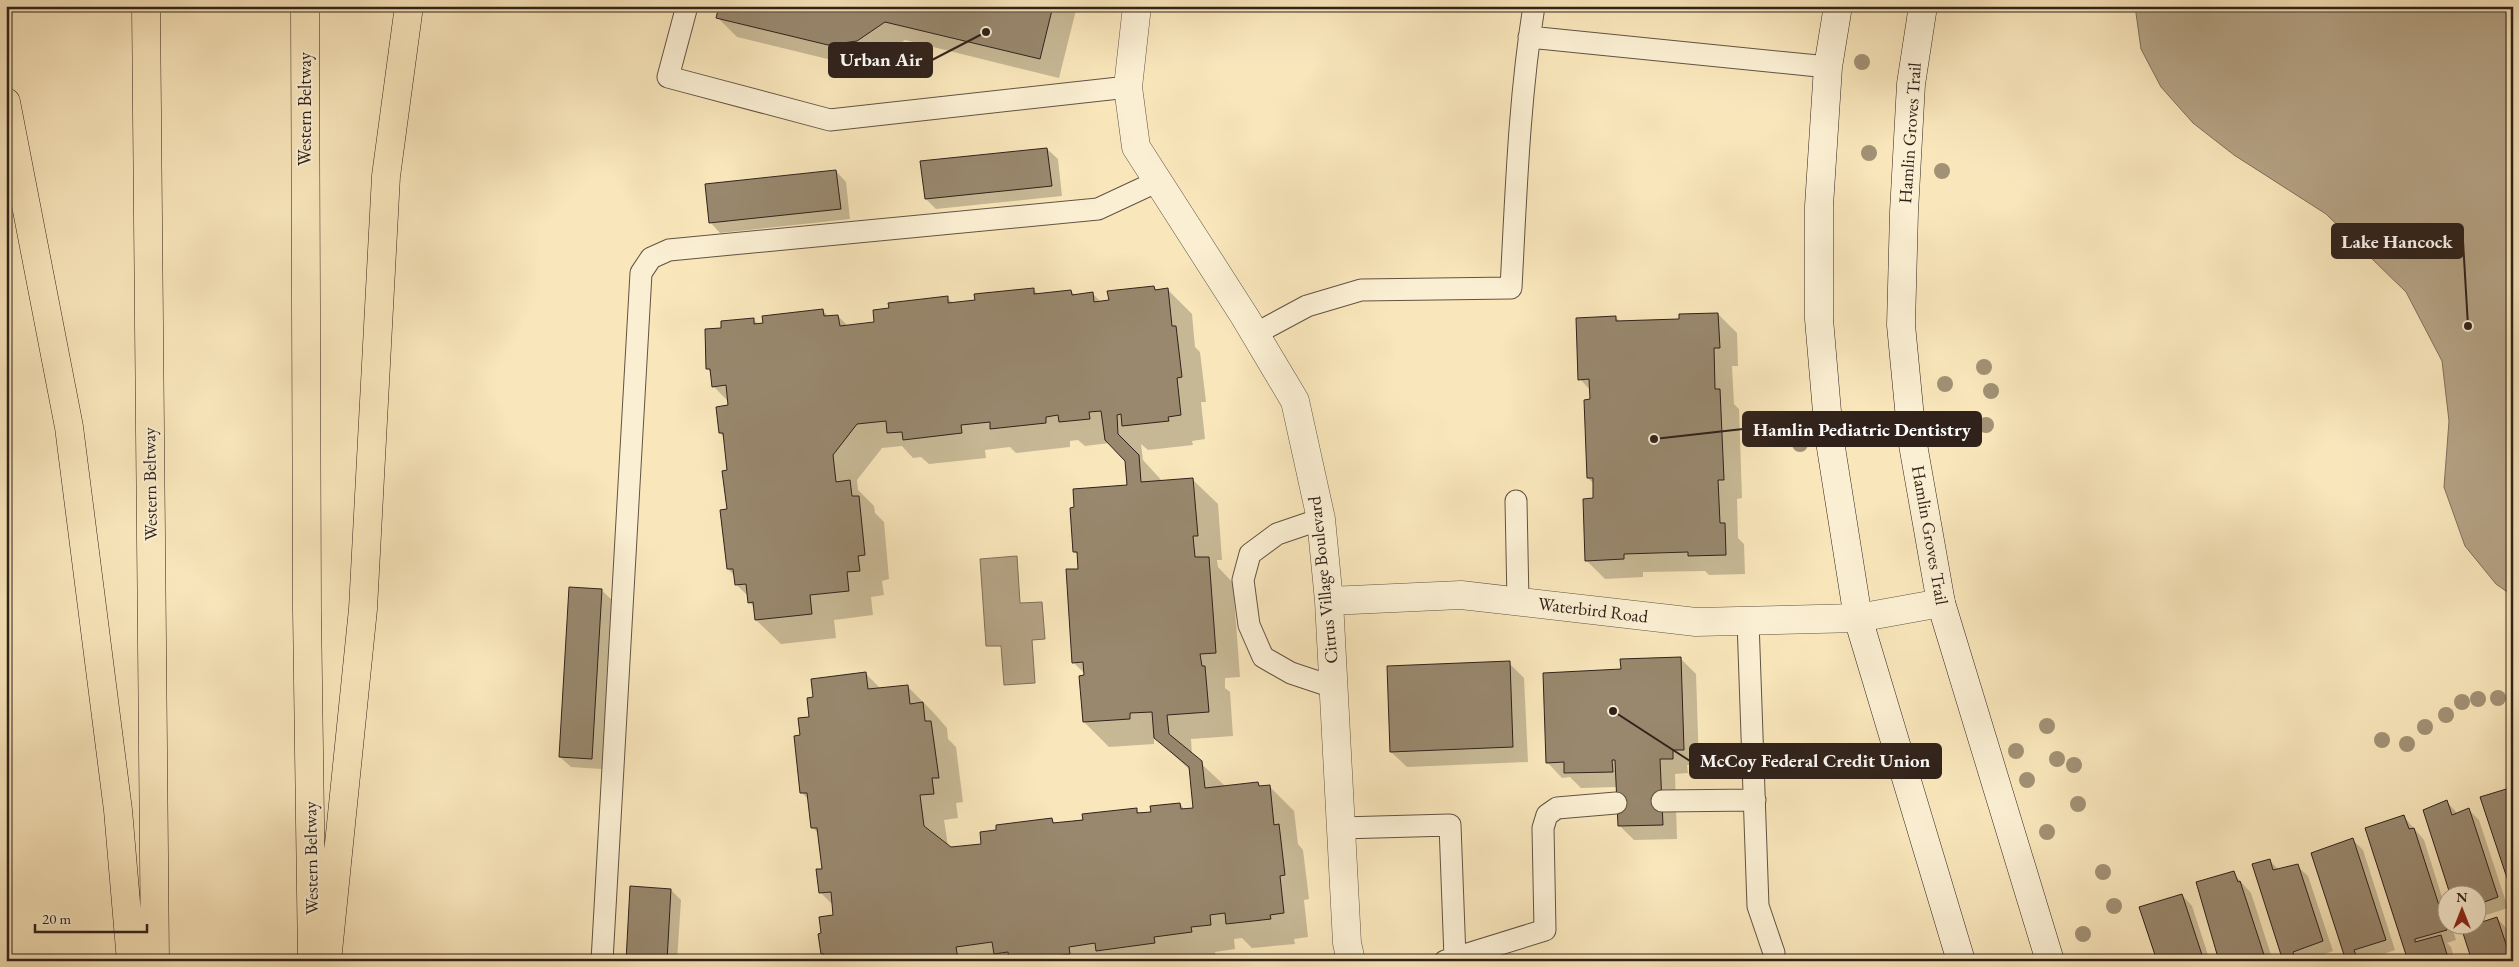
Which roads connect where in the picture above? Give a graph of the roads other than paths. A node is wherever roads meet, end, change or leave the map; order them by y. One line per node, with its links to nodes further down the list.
1 (146, 6): 30 (highway, Western Beltway)
2 (305, 6): 31 (highway, Western Beltway)
3 (409, 6): 32 (highway)
4 (687, 6): 11 (lane)
5 (1136, 6): 11 (main road, Citrus Village Boulevard)
6 (1534, 6): 9 (lane)
7 (1838, 6): 10 (main road)
8 (1923, 6): 19 (main road, Hamlin Groves Trail)
9 (1529, 37): 10 (lane); 14 (lane)
10 (1828, 67): 20 (main road)
11 (1128, 87): 13 (main road, Citrus Village Boulevard)
12 (6, 102): 29 (highway)
13 (1156, 182): 14 (main road, Citrus Village Boulevard); 33 (lane)
14 (1256, 334): 16 (main road, Citrus Village Boulevard)
15 (1516, 501): 18 (lane)
16 (1321, 519): 17 (main road, Citrus Village Boulevard); 22 (lane)
17 (1329, 601): 18 (main road, Waterbird Road); 22 (main road, Citrus Village Boulevard)
18 (1518, 601): 21 (main road, Waterbird Road)
19 (1940, 604): 20 (main road, Waterbird Road); 36 (main road, Hamlin Groves Trail)
20 (1858, 618): 21 (main road, Waterbird Road); 35 (main road)
21 (1748, 621): 23 (lane)
22 (1333, 687): 26 (main road, Citrus Village Boulevard)
23 (1754, 800): 24 (lane); 27 (lane)
24 (1662, 802)
25 (1616, 803): 28 (lane)
26 (1341, 828): 28 (lane); 34 (main road, Citrus Village Boulevard)
27 (1774, 953)
28 (1450, 959)
29 (131, 961)
30 (155, 961)
31 (312, 961)
32 (327, 961)
33 (602, 961)
34 (1351, 961)
35 (1961, 961)
36 (2050, 961)

